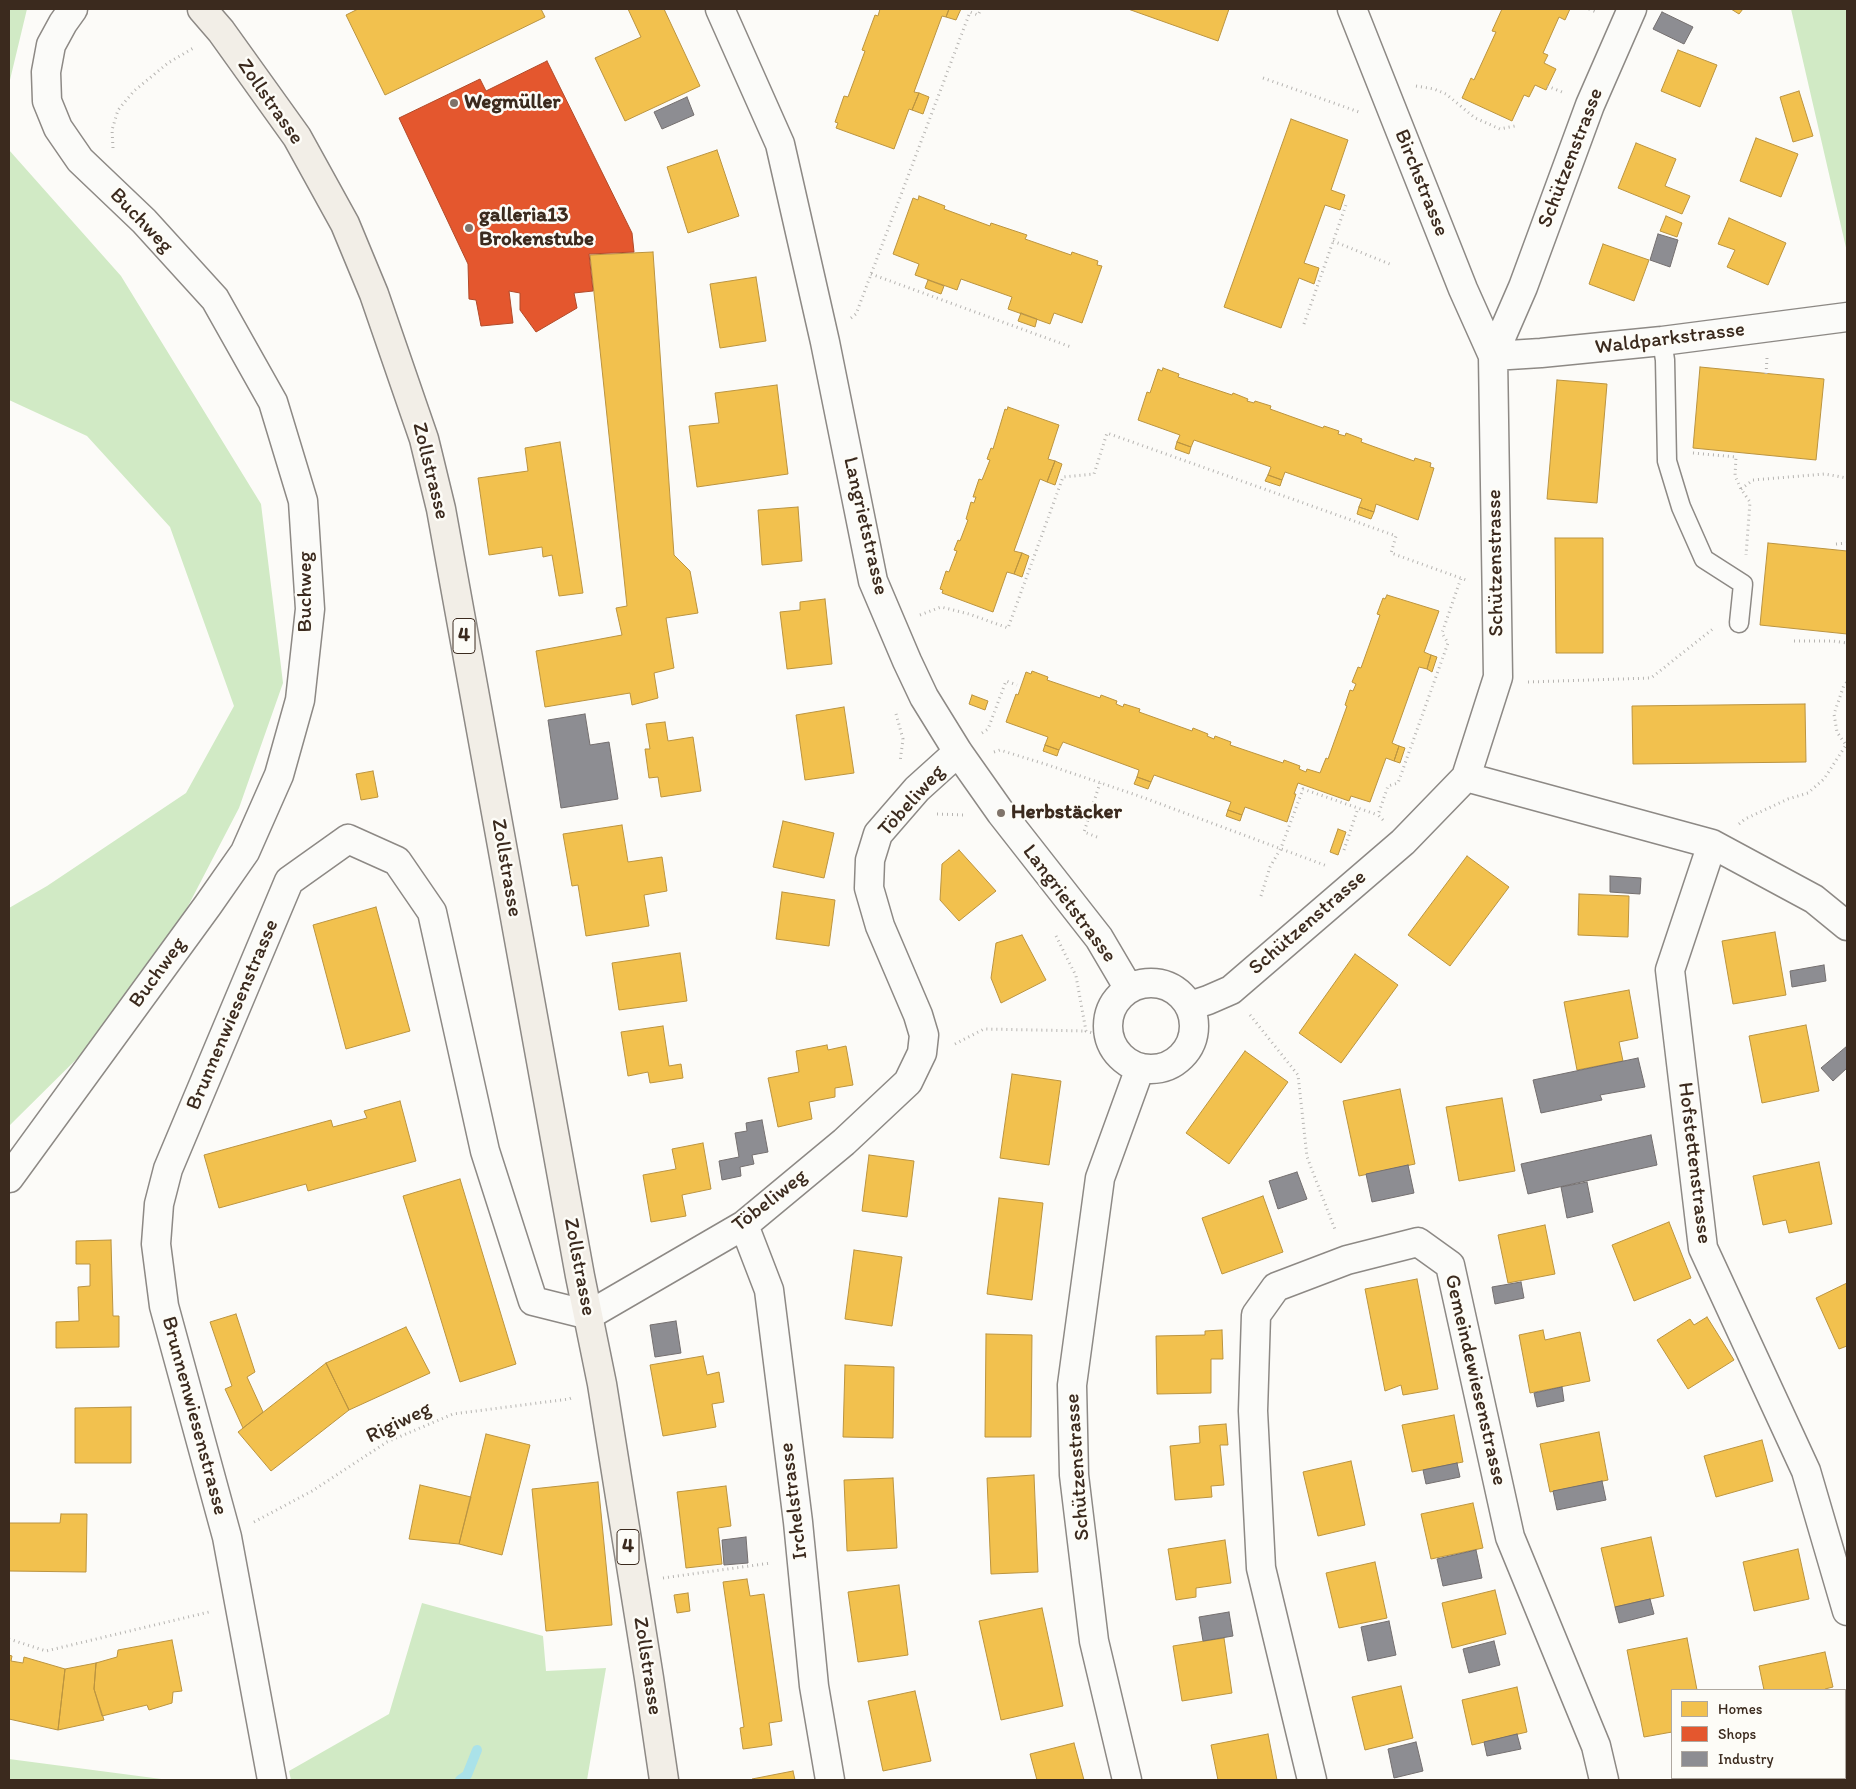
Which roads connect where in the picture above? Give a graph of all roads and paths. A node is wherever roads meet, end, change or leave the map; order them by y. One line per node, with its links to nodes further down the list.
1 (73, 9): 61 (street, Buchweg)
2 (202, 9): 64 (main road, Zollstrasse / 4)
3 (720, 9): 18 (street, Langrietstrasse)
4 (981, 9): 14 (path)
5 (1352, 9): 8 (street, Birchstrasse)
6 (1632, 9): 20 (street, Schützenstrasse)
7 (1263, 78): 9 (path)
8 (1384, 88): 9 (street, Birchstrasse); 10 (path)
9 (1394, 114): 20 (street, Birchstrasse)
10 (1516, 123)
11 (1347, 202): 12 (path)
12 (1333, 241): 13 (path); 16 (path)
13 (1392, 264)
14 (871, 274): 18 (path); 19 (path)
15 (1847, 316): 17 (street, Waldparkstrasse)
16 (1304, 324)
17 (1662, 341): 20 (street, Waldparkstrasse); 21 (lane)
18 (825, 342): 38 (street, Langrietstrasse)
19 (1071, 346)
20 (1493, 356): 27 (street, Schützenstrasse)
21 (1667, 450): 23 (path); 28 (lane)
22 (1847, 478): 23 (path)
23 (1741, 489): 28 (path)
24 (1847, 543): 25 (path)
25 (1836, 544)
26 (1461, 578): 27 (path); 29 (path); 44 (path)
27 (1496, 582): 33 (street, Schützenstrasse)
28 (1743, 584): 30 (lane)
29 (916, 616)
30 (1739, 624): 33 (path)
31 (1794, 641): 32 (path)
32 (1847, 643)
33 (1498, 677): 40 (street, Schützenstrasse)
34 (1847, 682): 48 (path)
35 (1017, 685): 37 (path)
36 (896, 714): 42 (path)
37 (979, 734)
38 (958, 752): 42 (street, Töbeliweg); 55 (street, Langrietstrasse)
39 (992, 752): 41 (path)
40 (1466, 777): 47 (street, Schützenstrasse); 48 (street)
41 (1100, 782): 46 (path); 49 (path)
42 (917, 789): 45 (path); 59 (street, Töbeliweg)
43 (1358, 808): 44 (path); 49 (path); 50 (path)
44 (1378, 815): 47 (path)
45 (968, 816)
46 (1097, 837)
47 (1403, 842): 51 (street, Schützenstrasse)
48 (1717, 847): 53 (street); 70 (street, Hofstettenstrasse)
49 (1281, 848): 51 (path); 52 (path)
50 (1342, 857)
51 (1356, 882): 56 (street, Schützenstrasse)
52 (1261, 896)
53 (1847, 926)
54 (1054, 931): 58 (path)
55 (1129, 989): 57 (street); 58 (street)
56 (1231, 990): 57 (street, Schützenstrasse); 63 (path)
57 (1190, 1006): 60 (street)
58 (1098, 1034): 59 (path); 60 (street)
59 (922, 1053): 62 (street, Töbeliweg)
60 (1140, 1068): 75 (street, Schützenstrasse)
61 (9, 1178)
62 (744, 1225): 64 (street, Töbeliweg); 67 (street, Irchelstrasse)
63 (1346, 1260): 76 (street, Gemeindewiesenstrasse); 77 (street, Gemeindewiesenstrasse)
64 (589, 1315): 65 (main road, Zollstrasse / 4); 66 (street, Brunnenwiesenstrasse)
65 (602, 1384): 66 (path, Rigiweg); 68 (main road, Zollstrasse / 4)
66 (227, 1537): 69 (street, Brunnenwiesenstrasse)
67 (801, 1559): 68 (path); 74 (street, Irchelstrasse)
68 (634, 1582): 73 (main road, Zollstrasse / 4)
69 (240, 1606): 71 (path); 72 (street, Brunnenwiesenstrasse)
70 (1847, 1611)
71 (9, 1639)
72 (272, 1780)
73 (664, 1780)
74 (830, 1780)
75 (1127, 1780)
76 (1312, 1780)
77 (1604, 1780)

